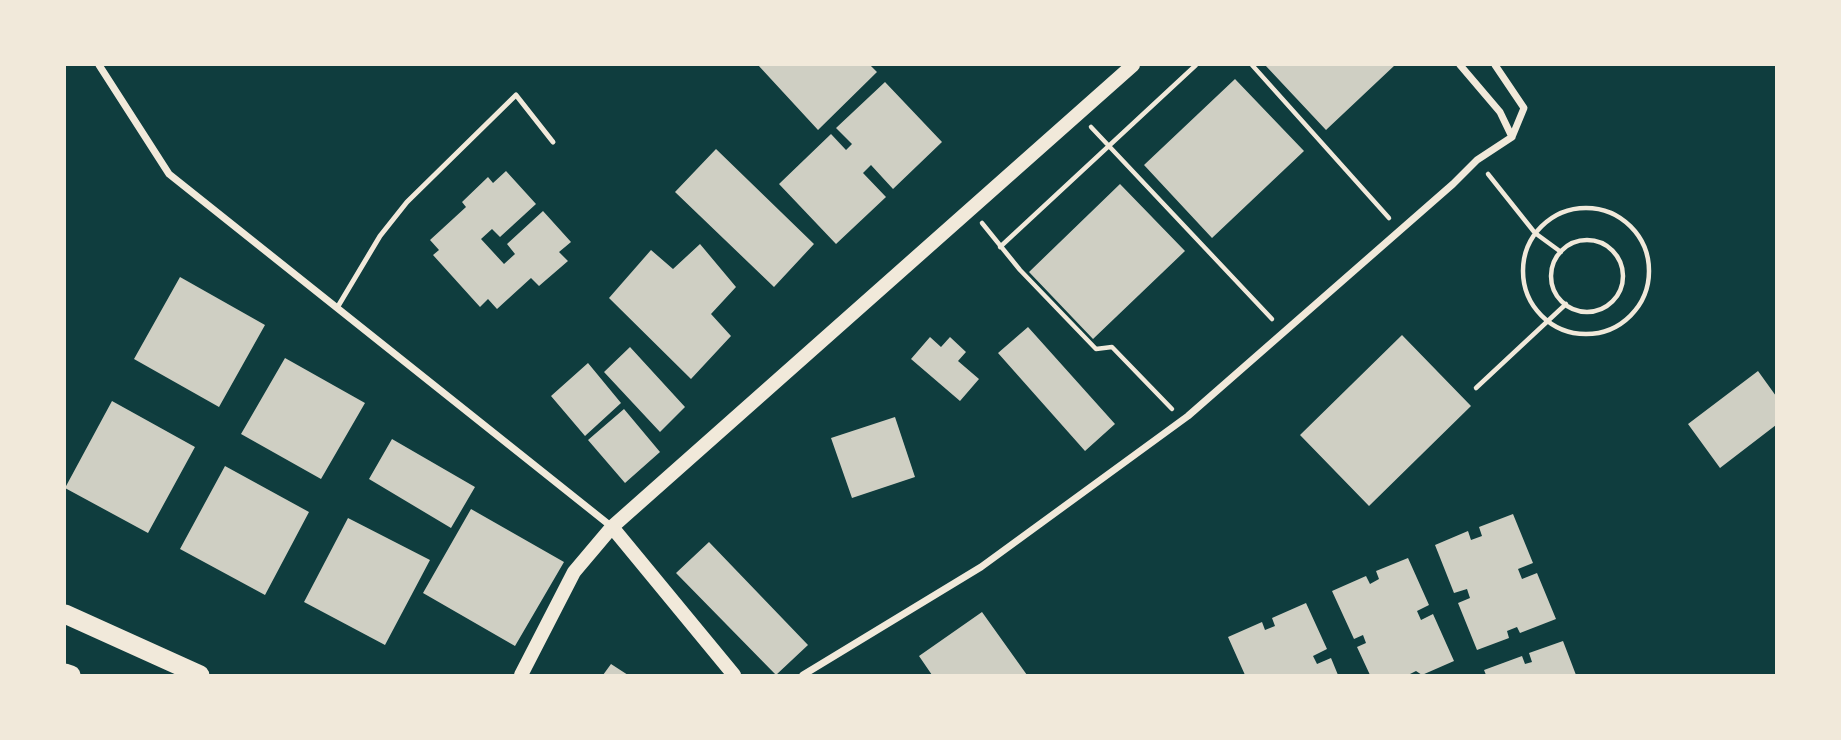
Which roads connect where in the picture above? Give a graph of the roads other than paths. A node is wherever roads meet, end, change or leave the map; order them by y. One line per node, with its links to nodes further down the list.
1 (99, 65): 7 (street)
2 (1133, 65): 8 (main road)
3 (1460, 65): 5 (street)
4 (1495, 65): 5 (street)
5 (1513, 137): 15 (street)
6 (553, 142): 7 (lane)
7 (337, 308): 8 (street)
8 (612, 527): 13 (main road); 14 (main road)
9 (65, 614): 12 (highway)
10 (65, 673): 11 (highway)
11 (71, 675)
12 (200, 675)
13 (521, 675)
14 (734, 675)
15 (803, 675)

